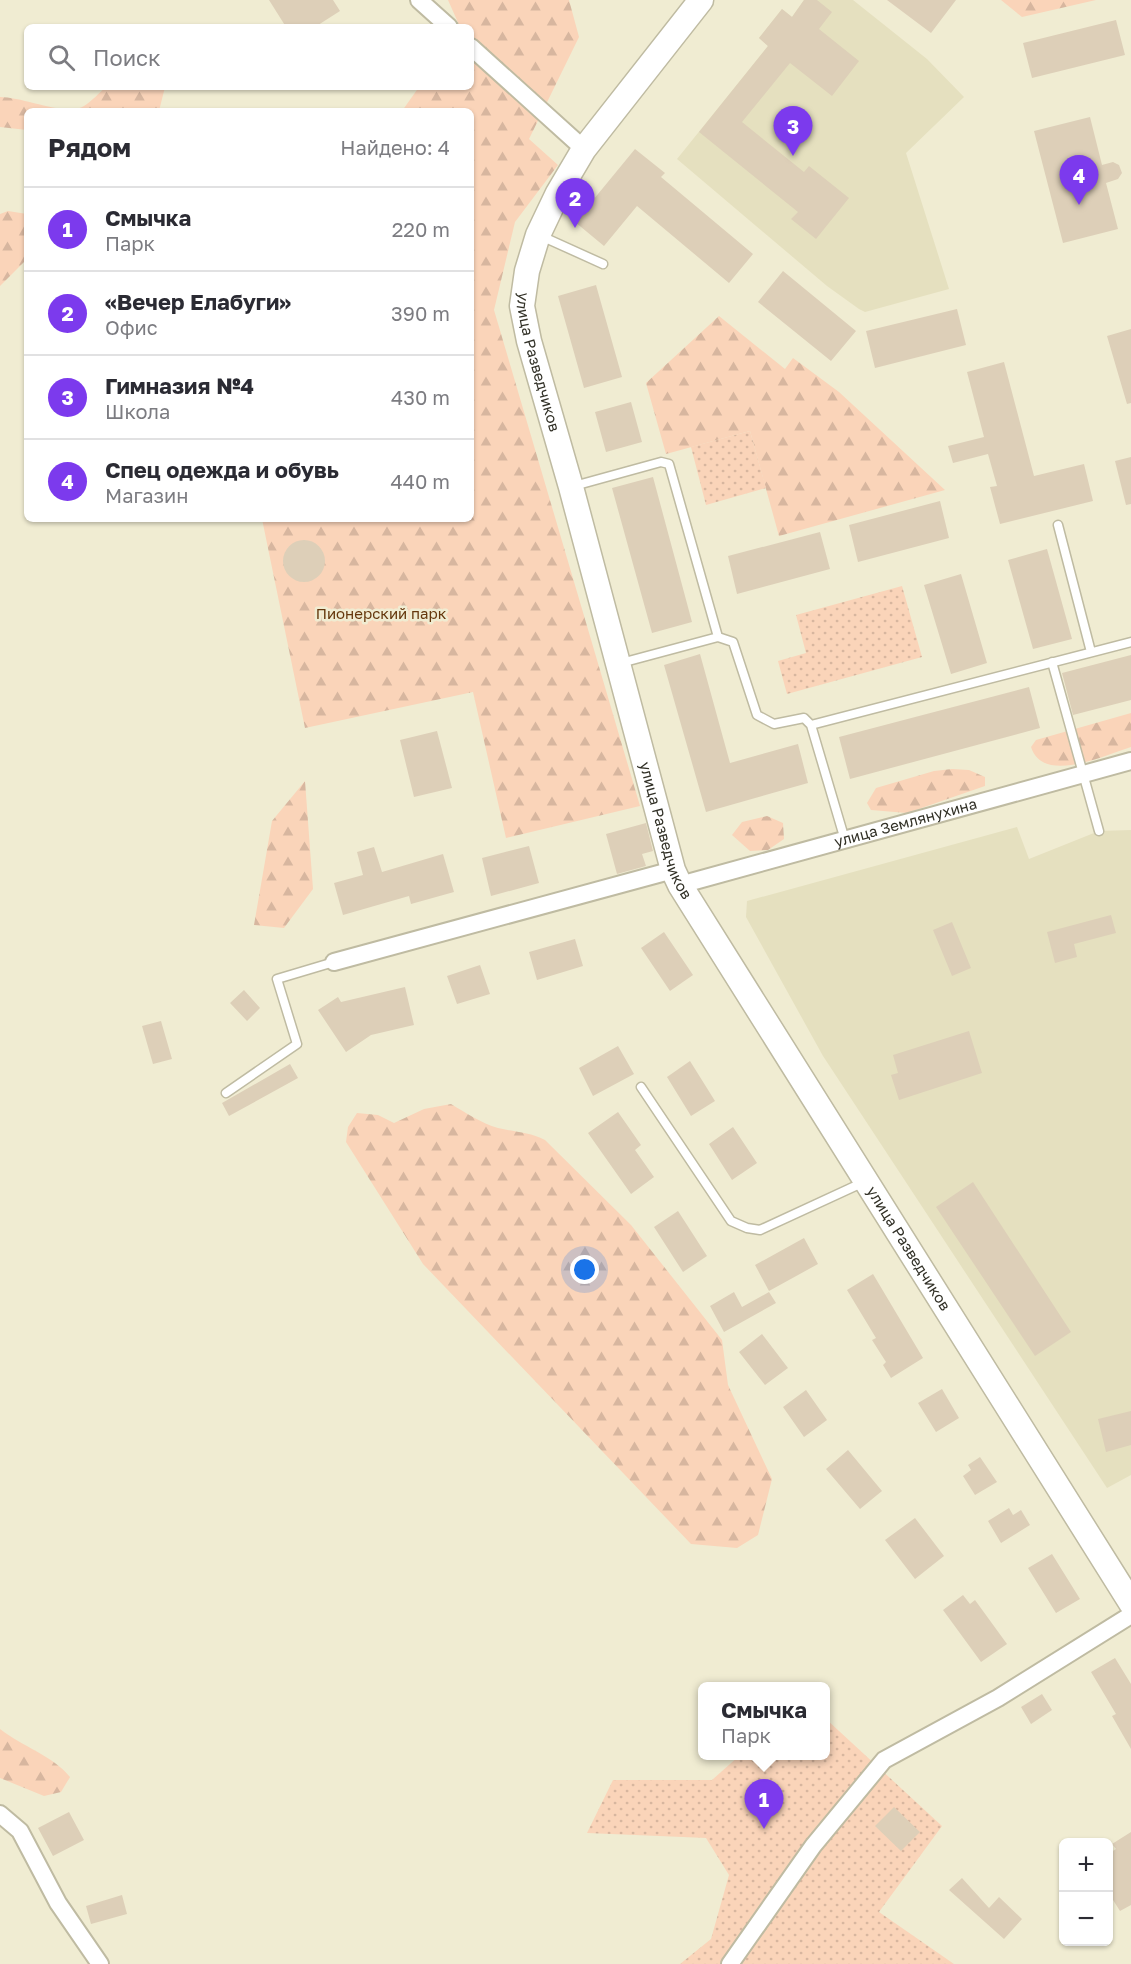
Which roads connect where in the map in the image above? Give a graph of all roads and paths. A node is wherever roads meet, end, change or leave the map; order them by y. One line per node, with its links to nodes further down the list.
1 (419, 0): 3 (street)
2 (701, 0): 5 (street, улица Разведчиков)
3 (446, 24)
4 (474, 50): 5 (street)
5 (584, 149): 6 (street, улица Разведчиков)
6 (538, 235): 7 (lane); 8 (street, улица Разведчиков)
7 (603, 264)
8 (571, 487): 10 (lane); 14 (street, улица Разведчиков)
9 (1058, 525): 12 (lane)
10 (718, 637): 14 (lane); 15 (lane)
11 (1131, 642): 12 (lane)
12 (1091, 652): 13 (lane)
13 (1052, 662): 15 (lane); 17 (lane)
14 (618, 664): 20 (street, улица Разведчиков)
15 (811, 725): 19 (lane)
16 (1131, 761): 17 (street, улица Землянухина)
17 (1083, 773): 18 (lane); 19 (street, улица Землянухина)
18 (1099, 831)
19 (845, 840): 20 (street, улица Землянухина)
20 (677, 877): 21 (street, улица Землянухина); 24 (street, улица Разведчиков)
21 (334, 962): 23 (lane)
22 (642, 1087): 24 (lane)
23 (226, 1093)
24 (865, 1182): 25 (street, улица Разведчиков)
25 (1131, 1603)
26 (1131, 1615): 29 (street)
27 (0, 1814): 28 (street)
28 (100, 1964)
29 (730, 1964)

